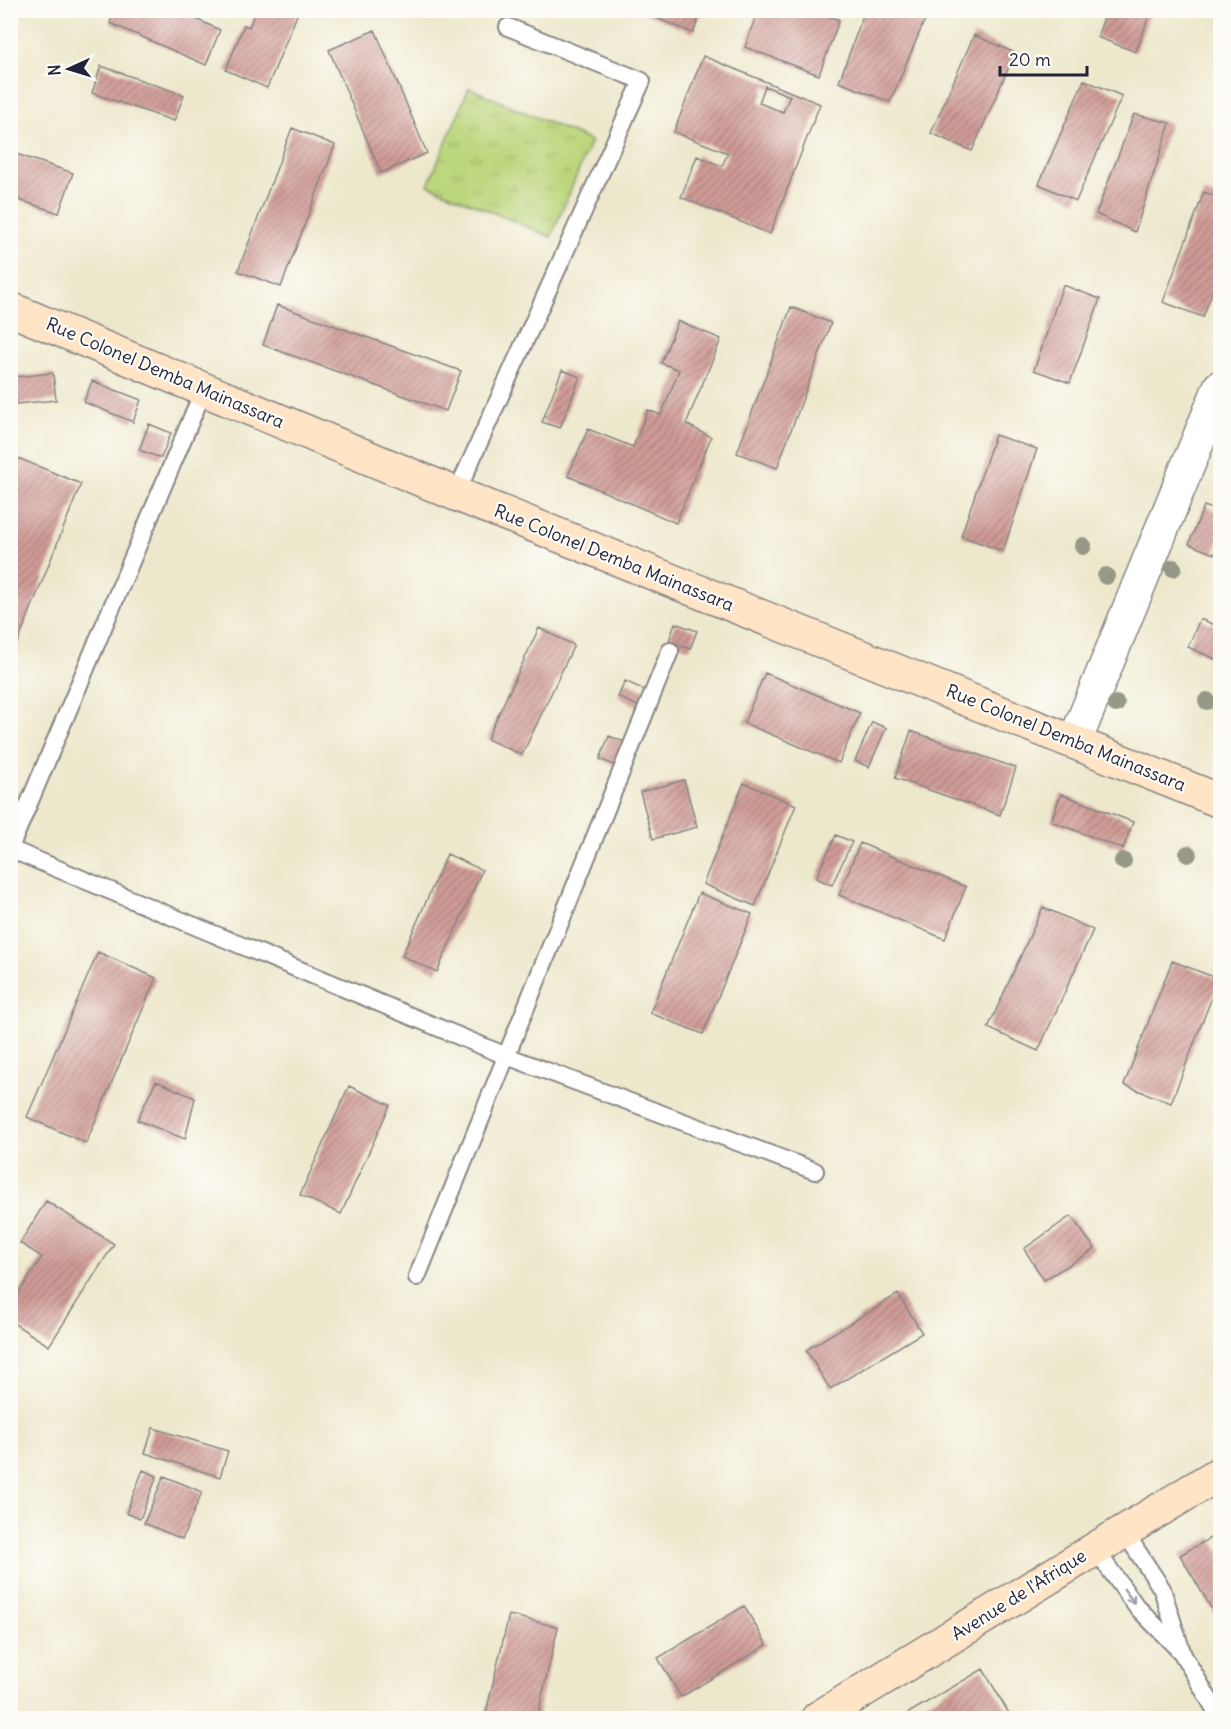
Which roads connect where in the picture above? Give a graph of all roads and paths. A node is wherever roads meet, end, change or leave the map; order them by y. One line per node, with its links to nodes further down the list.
1 (508, 27): 5 (lane)
2 (10, 309): 3 (street, Rue Colonel Demba Mainassara)
3 (204, 389): 5 (street, Rue Colonel Demba Mainassara); 9 (lane)
4 (1219, 395): 7 (street)
5 (456, 495): 7 (street, Rue Colonel Demba Mainassara)
6 (670, 651): 10 (lane)
7 (1075, 741): 8 (street, Rue Colonel Demba Mainassara)
8 (1221, 801)
9 (10, 849): 10 (lane)
10 (504, 1055): 11 (lane); 12 (lane)
11 (815, 1171)
12 (417, 1277)
13 (1221, 1473): 14 (street, Avenue de l'Afrique)
14 (1124, 1531): 15 (street, Avenue de l'Afrique); 16 (lane)
15 (1095, 1549): 16 (lane, one-way to 16); 18 (street, Avenue de l'Afrique)
16 (1183, 1654): 17 (lane)
17 (1221, 1718)
18 (818, 1719)

